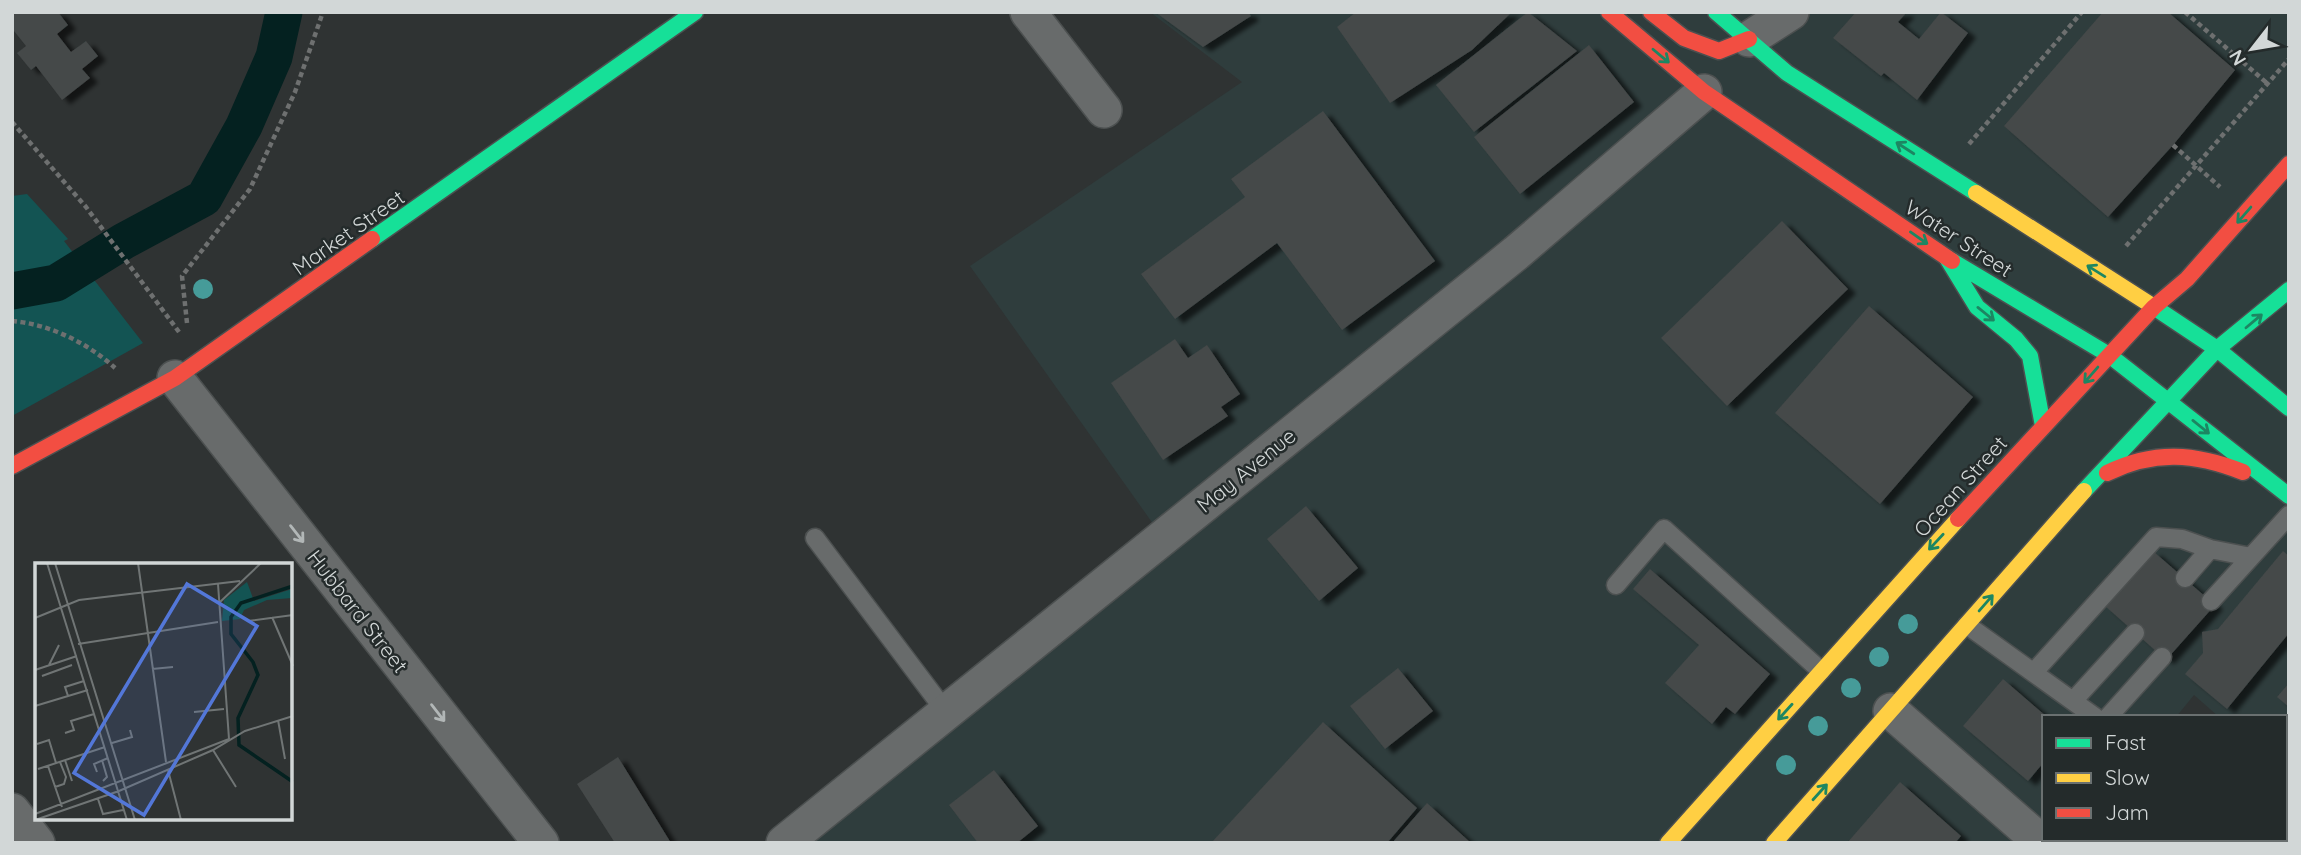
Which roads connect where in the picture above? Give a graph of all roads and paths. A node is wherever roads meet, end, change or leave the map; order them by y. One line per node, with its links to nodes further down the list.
1 (323, 12): 26 (path)
2 (695, 12): 31 (main road, Market Street)
3 (1028, 12): 14 (street)
4 (1609, 12): 13 (main road, Water Street, one-way to 13)
5 (1651, 12): 10 (main road)
6 (1716, 12): 10 (main road)
7 (1791, 12): 10 (street)
8 (2082, 12): 17 (path)
9 (2185, 12): 12 (path)
10 (1749, 39): 24 (main road, one-way to 10)
11 (2289, 60): 12 (path)
12 (2267, 85): 19 (path)
13 (1704, 92): 22 (main road, Water Street, one-way to 22); 53 (street, May Avenue)
14 (1104, 110)
15 (12, 122): 27 (path)
16 (2173, 145): 19 (path)
17 (1965, 148)
18 (2289, 164): 24 (main road, Ocean Street, one-way to 24)
19 (2197, 165): 20 (path); 21 (path)
20 (2229, 194)
21 (2121, 251)
22 (1947, 258): 29 (main road, Water Street); 34 (main road, one-way to 34)
23 (2289, 290): 28 (main road, one-way to 23)
24 (2154, 307): 28 (main road); 29 (main road, Ocean Street)
25 (12, 321): 30 (path)
26 (188, 327)
27 (180, 333)
28 (2217, 349): 32 (main road); 33 (main road)
29 (2109, 355): 32 (main road, Water Street); 34 (main road, Ocean Street, one-way to 34)
30 (119, 371)
31 (175, 378): 35 (main road, Market Street); 58 (street, Hubbard Street, one-way to 58)
32 (2170, 401): 36 (main road); 37 (main road, Water Street, one-way to 37)
33 (2289, 408)
34 (2043, 426): 49 (main road, Ocean Street, one-way to 49)
35 (12, 467)
36 (2093, 481): 37 (main road); 46 (main road, one-way to 36)
37 (2272, 484): 38 (main road, Water Street)
38 (2289, 496)
39 (2289, 514): 42 (lane)
40 (815, 538): 53 (lane)
41 (2210, 550): 42 (lane); 43 (lane); 50 (lane)
42 (2251, 557): 45 (lane)
43 (2185, 578)
44 (1616, 585): 49 (lane)
45 (2211, 601)
46 (1967, 625): 50 (lane); 52 (main road)
47 (2135, 633): 51 (lane)
48 (2162, 657): 55 (lane)
49 (1821, 671): 60 (main road, Ocean Street, one-way to 60)
50 (2034, 672): 51 (lane)
51 (2073, 701): 54 (lane)
52 (1891, 711): 61 (main road, one-way to 52); 62 (street)
53 (946, 712): 59 (street, May Avenue)
54 (2092, 715)
55 (2110, 715)
56 (12, 811): 57 (street)
57 (37, 843)
58 (541, 843)
59 (784, 843)
60 (1668, 843)
61 (1774, 843)
62 (2042, 843)

